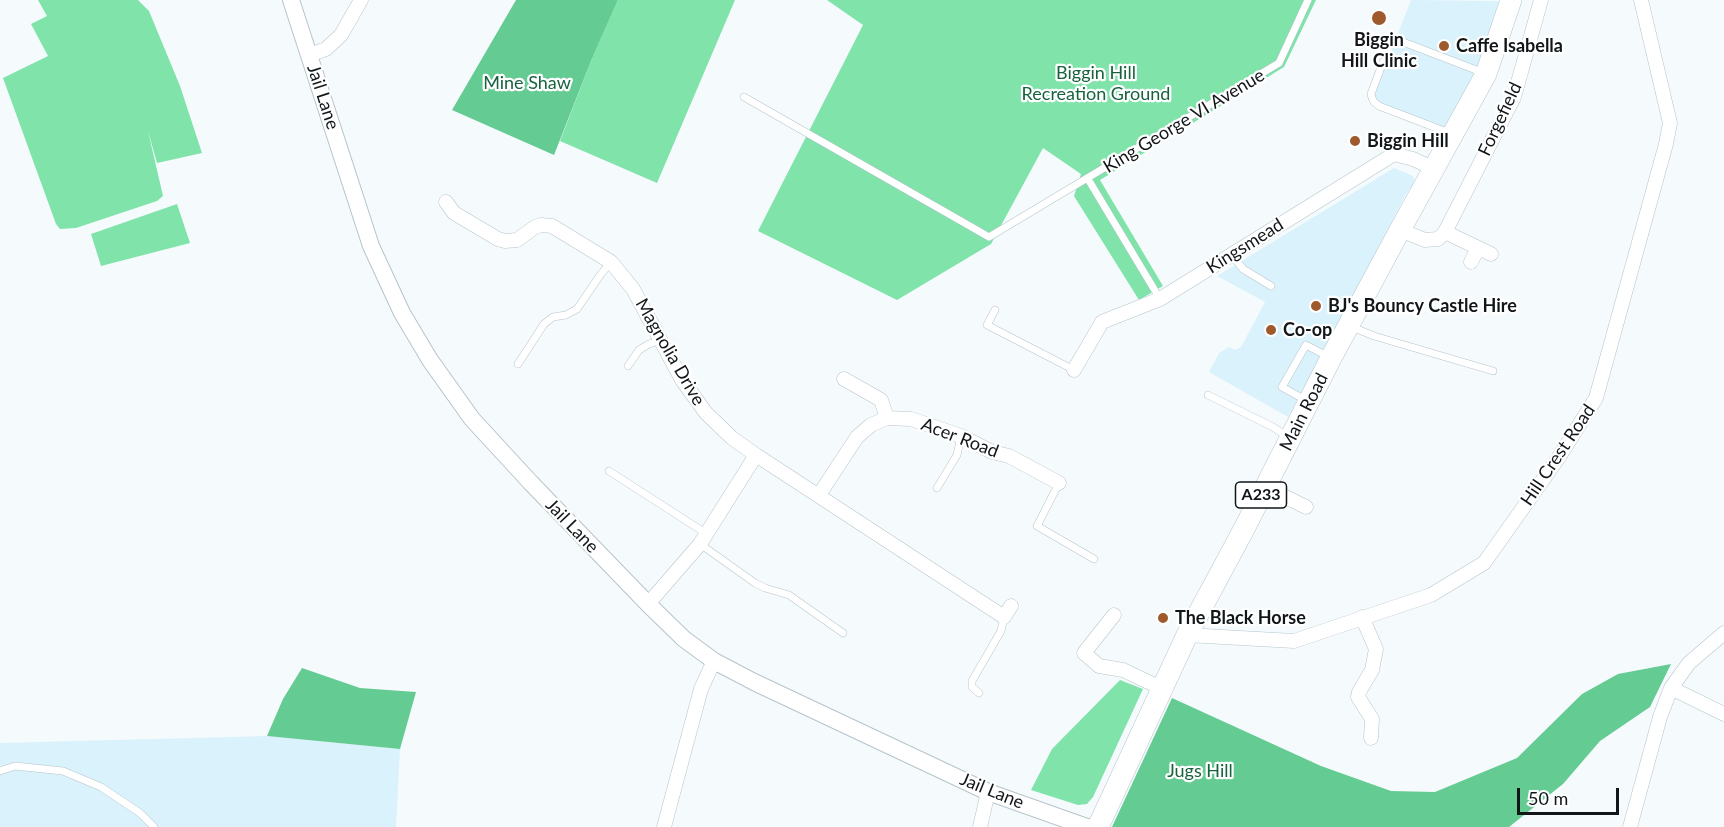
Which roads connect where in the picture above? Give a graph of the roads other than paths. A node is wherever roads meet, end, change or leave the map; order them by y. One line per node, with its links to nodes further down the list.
1 (291, 0): 8 (street, Jail Lane)
2 (362, 0): 8 (street)
3 (1308, 0): 14 (lane, King George VI Avenue)
4 (1511, 0): 10 (main road, Main Road / A233)
5 (1541, 0): 17 (street, Forgefield)
6 (1641, 0): 51 (street, Hill Crest Road)
7 (1398, 40): 10 (lane)
8 (309, 55): 48 (street, Jail Lane)
9 (1383, 62): 12 (lane)
10 (1486, 74): 12 (main road, Main Road / A233)
11 (744, 98): 14 (lane)
12 (1454, 135): 13 (main road, Main Road / A233)
13 (1435, 169): 16 (main road, Main Road / A233); 20 (street, Kingsmead)
14 (1088, 179): 24 (lane, King George VI Avenue)
15 (446, 202): 21 (street, Magnolia Drive)
16 (1400, 230): 17 (street); 26 (main road, Main Road / A233)
17 (1445, 231): 18 (street)
18 (1478, 248): 19 (street); 22 (street)
19 (1491, 254)
20 (1232, 255): 23 (lane); 24 (street, Kingsmead)
21 (611, 262): 27 (street, Magnolia Drive); 29 (lane)
22 (1471, 262)
23 (1271, 286)
24 (1160, 299): 31 (street, Kingsmead)
25 (994, 310): 31 (lane)
26 (1349, 326): 28 (main road, Main Road / A233); 32 (lane)
27 (661, 340): 30 (lane); 39 (street, Magnolia Drive)
28 (1331, 358): 35 (main road, Main Road / A233); 35 (lane)
29 (518, 364)
30 (628, 366)
31 (1074, 370)
32 (1493, 370)
33 (844, 379): 36 (street)
34 (1208, 395): 38 (lane)
35 (1309, 403): 38 (main road, Main Road / A233)
36 (887, 418): 37 (street, Acer Road); 44 (street)
37 (960, 436): 41 (street, Acer Road); 43 (lane)
38 (1290, 439): 42 (main road, Main Road / A233)
39 (756, 455): 44 (street, Magnolia Drive); 46 (street)
40 (609, 471): 46 (lane)
41 (1059, 483): 47 (lane)
42 (1265, 487): 45 (street); 54 (main road, Main Road / A233)
43 (937, 488)
44 (819, 495): 49 (street, Magnolia Drive)
45 (1306, 507)
46 (704, 539): 48 (street); 52 (lane)
47 (1094, 559)
48 (648, 604): 55 (street, Jail Lane)
49 (1007, 611): 58 (lane)
50 (1114, 615): 56 (street)
51 (1362, 617): 54 (street, Hill Crest Road); 60 (street)
52 (843, 633)
53 (1724, 633): 57 (street)
54 (1187, 635): 56 (main road, Main Road / A233)
55 (714, 661): 62 (street, Jail Lane); 64 (street)
56 (1161, 688): 67 (main road, Main Road / A233)
57 (1671, 688): 59 (street); 68 (street)
58 (979, 693)
59 (1724, 714)
60 (1371, 738)
61 (0, 771): 63 (lane)
62 (988, 792): 65 (street); 66 (street, Jail Lane)
63 (154, 827)
64 (664, 827)
65 (980, 827)
66 (1087, 827)
67 (1098, 827)
68 (1630, 827)

